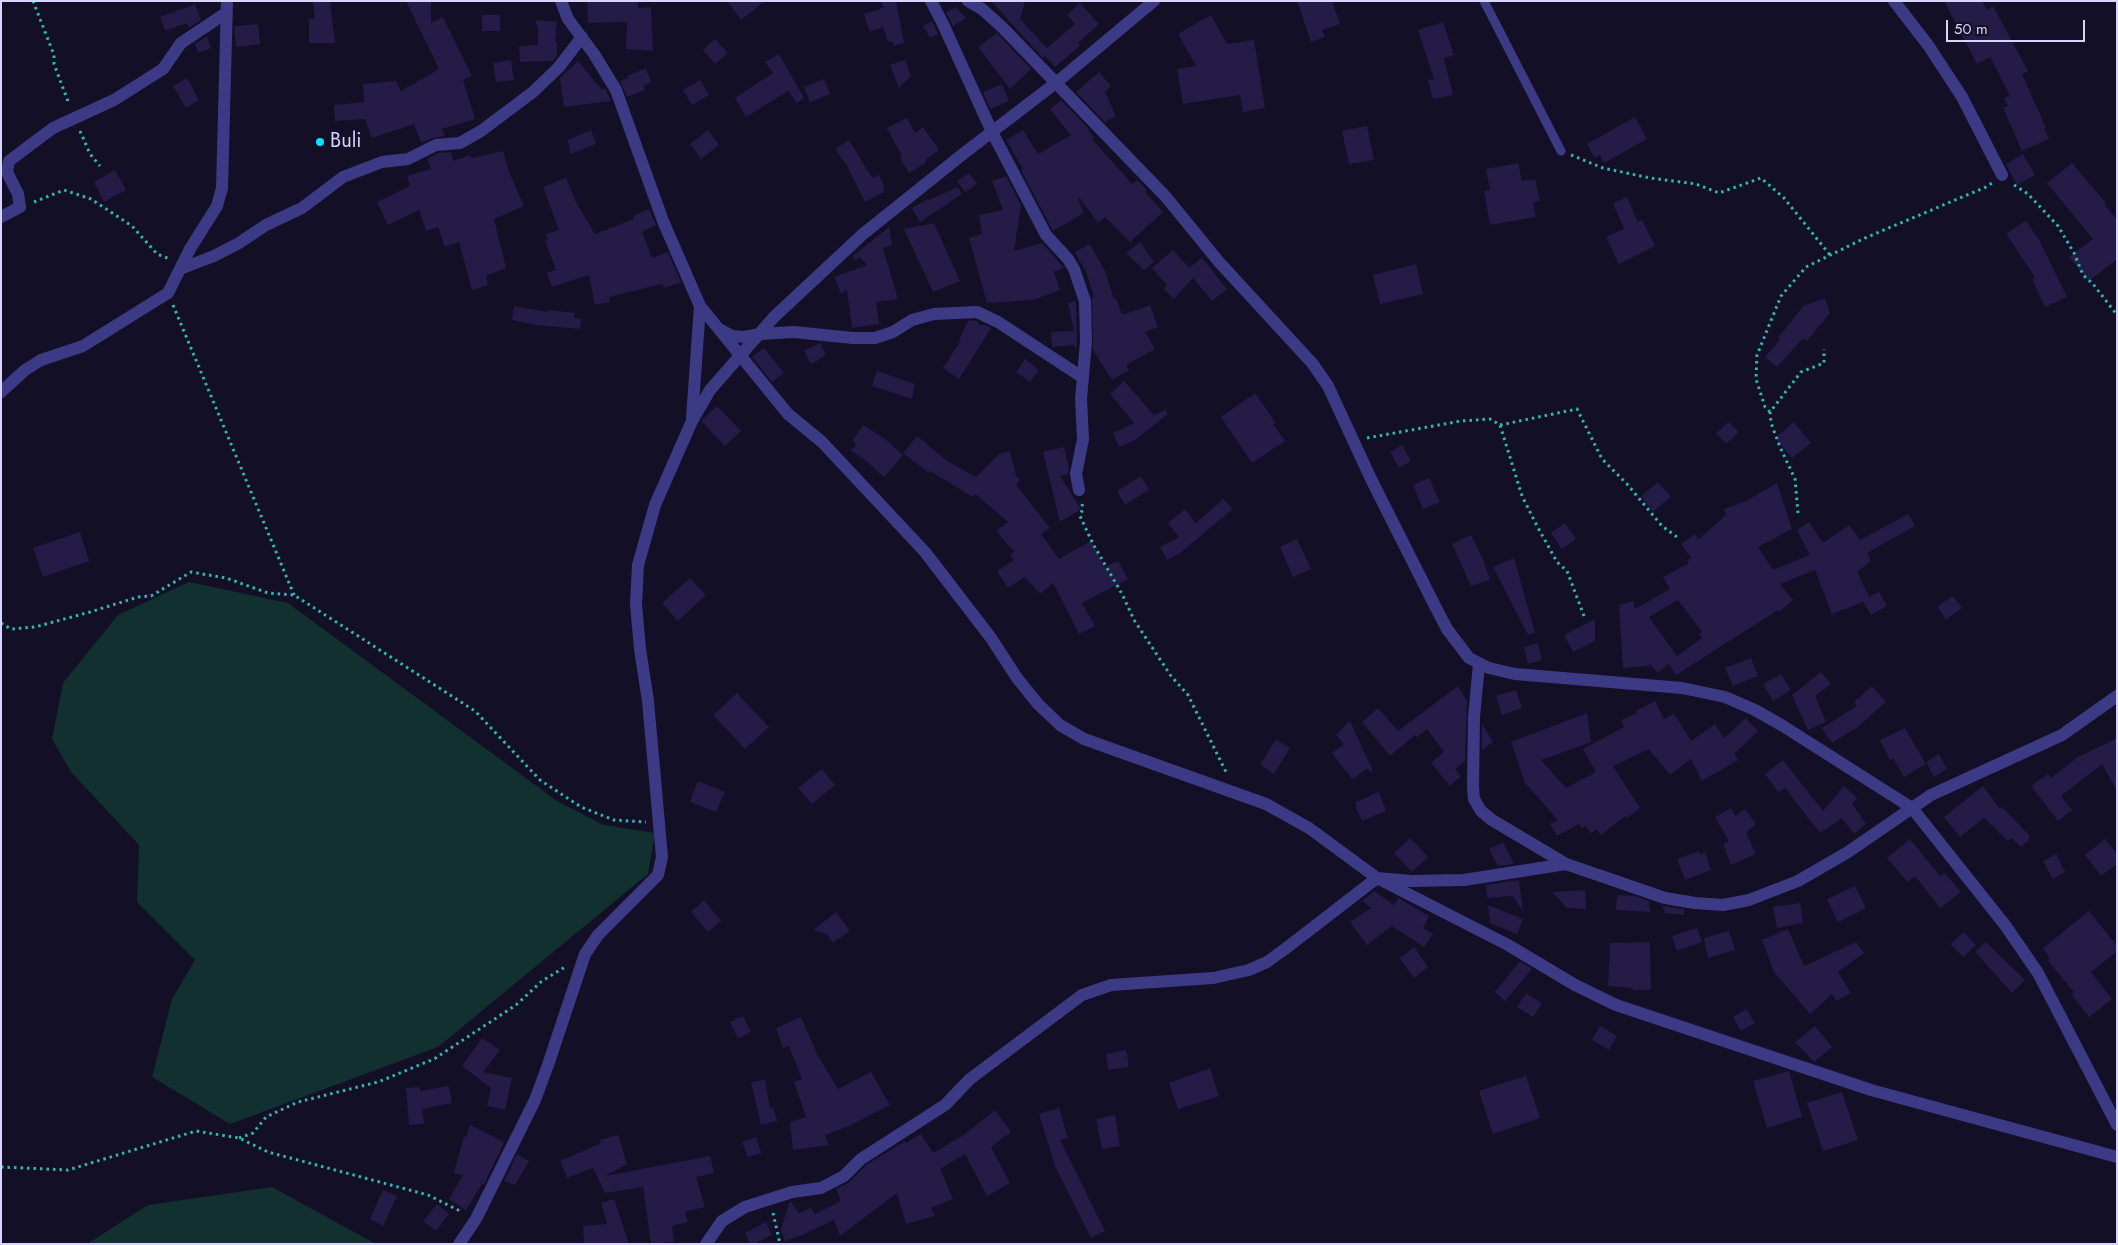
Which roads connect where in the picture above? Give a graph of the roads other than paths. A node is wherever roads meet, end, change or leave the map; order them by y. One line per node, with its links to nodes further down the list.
1 (561, 1): 8 (street)
2 (931, 1): 10 (street)
3 (968, 1): 9 (street)
4 (1154, 1): 9 (street)
5 (1484, 1): 11 (lane)
6 (1894, 1): 12 (street)
7 (227, 7): 13 (street); 14 (street)
8 (582, 37): 14 (street); 15 (street)
9 (1057, 82): 10 (street); 23 (street)
10 (992, 132): 17 (street); 19 (street)
11 (1561, 151)
12 (2002, 175)
13 (1, 217)
14 (180, 269): 20 (street)
15 (700, 306): 16 (street); 21 (street)
16 (716, 325): 17 (street); 18 (street)
17 (760, 334): 18 (street); 19 (street)
18 (740, 356): 21 (street); 27 (street)
19 (1082, 377): 22 (street)
20 (1, 392)
21 (692, 421): 30 (street)
22 (1079, 490)
23 (1479, 664): 25 (street); 26 (street)
24 (2117, 696): 25 (street)
25 (1912, 808): 26 (street); 28 (street)
26 (1566, 864): 27 (street)
27 (1377, 878): 29 (street); 31 (street)
28 (2117, 1125)
29 (2117, 1157)
30 (459, 1244)
31 (706, 1244)

